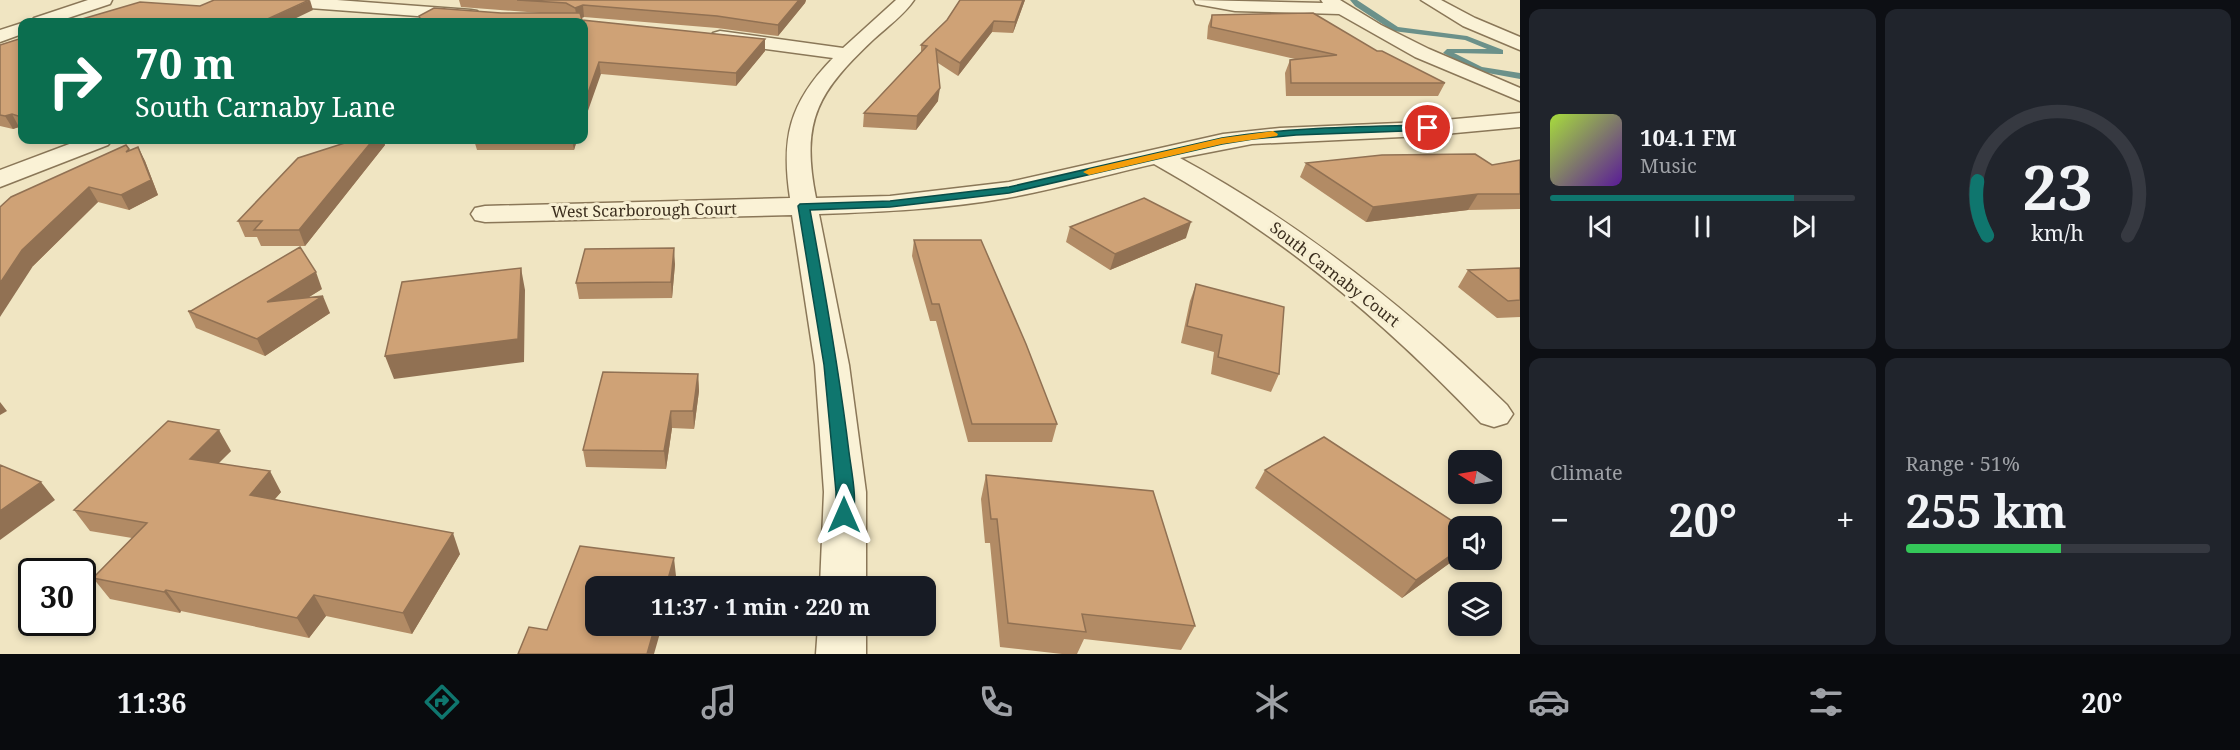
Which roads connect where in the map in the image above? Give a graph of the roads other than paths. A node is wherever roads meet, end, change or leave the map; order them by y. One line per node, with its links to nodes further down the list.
1 (104, 0): 9 (street)
2 (269, 0): 7 (street)
3 (906, 0): 15 (street)
4 (1202, 0): 6 (street)
5 (1429, 0): 14 (street)
6 (1336, 5): 16 (street)
7 (390, 9): 8 (street); 10 (street)
8 (484, 16)
9 (52, 18)
10 (373, 18)
11 (18, 29): 13 (street)
12 (705, 35): 15 (street)
13 (0, 36)
14 (1520, 44)
15 (849, 55): 21 (street)
16 (1520, 95)
17 (1520, 120): 19 (street, West Scarborough Court)
18 (90, 144): 20 (street)
19 (1158, 156): 21 (street, West Scarborough Court); 23 (street, South Carnaby Court)
20 (0, 179)
21 (804, 206): 22 (street, West Scarborough Court); 24 (street)
22 (485, 214)
23 (1494, 414)
24 (843, 576)
25 (842, 636): 26 (street)
26 (841, 654)

